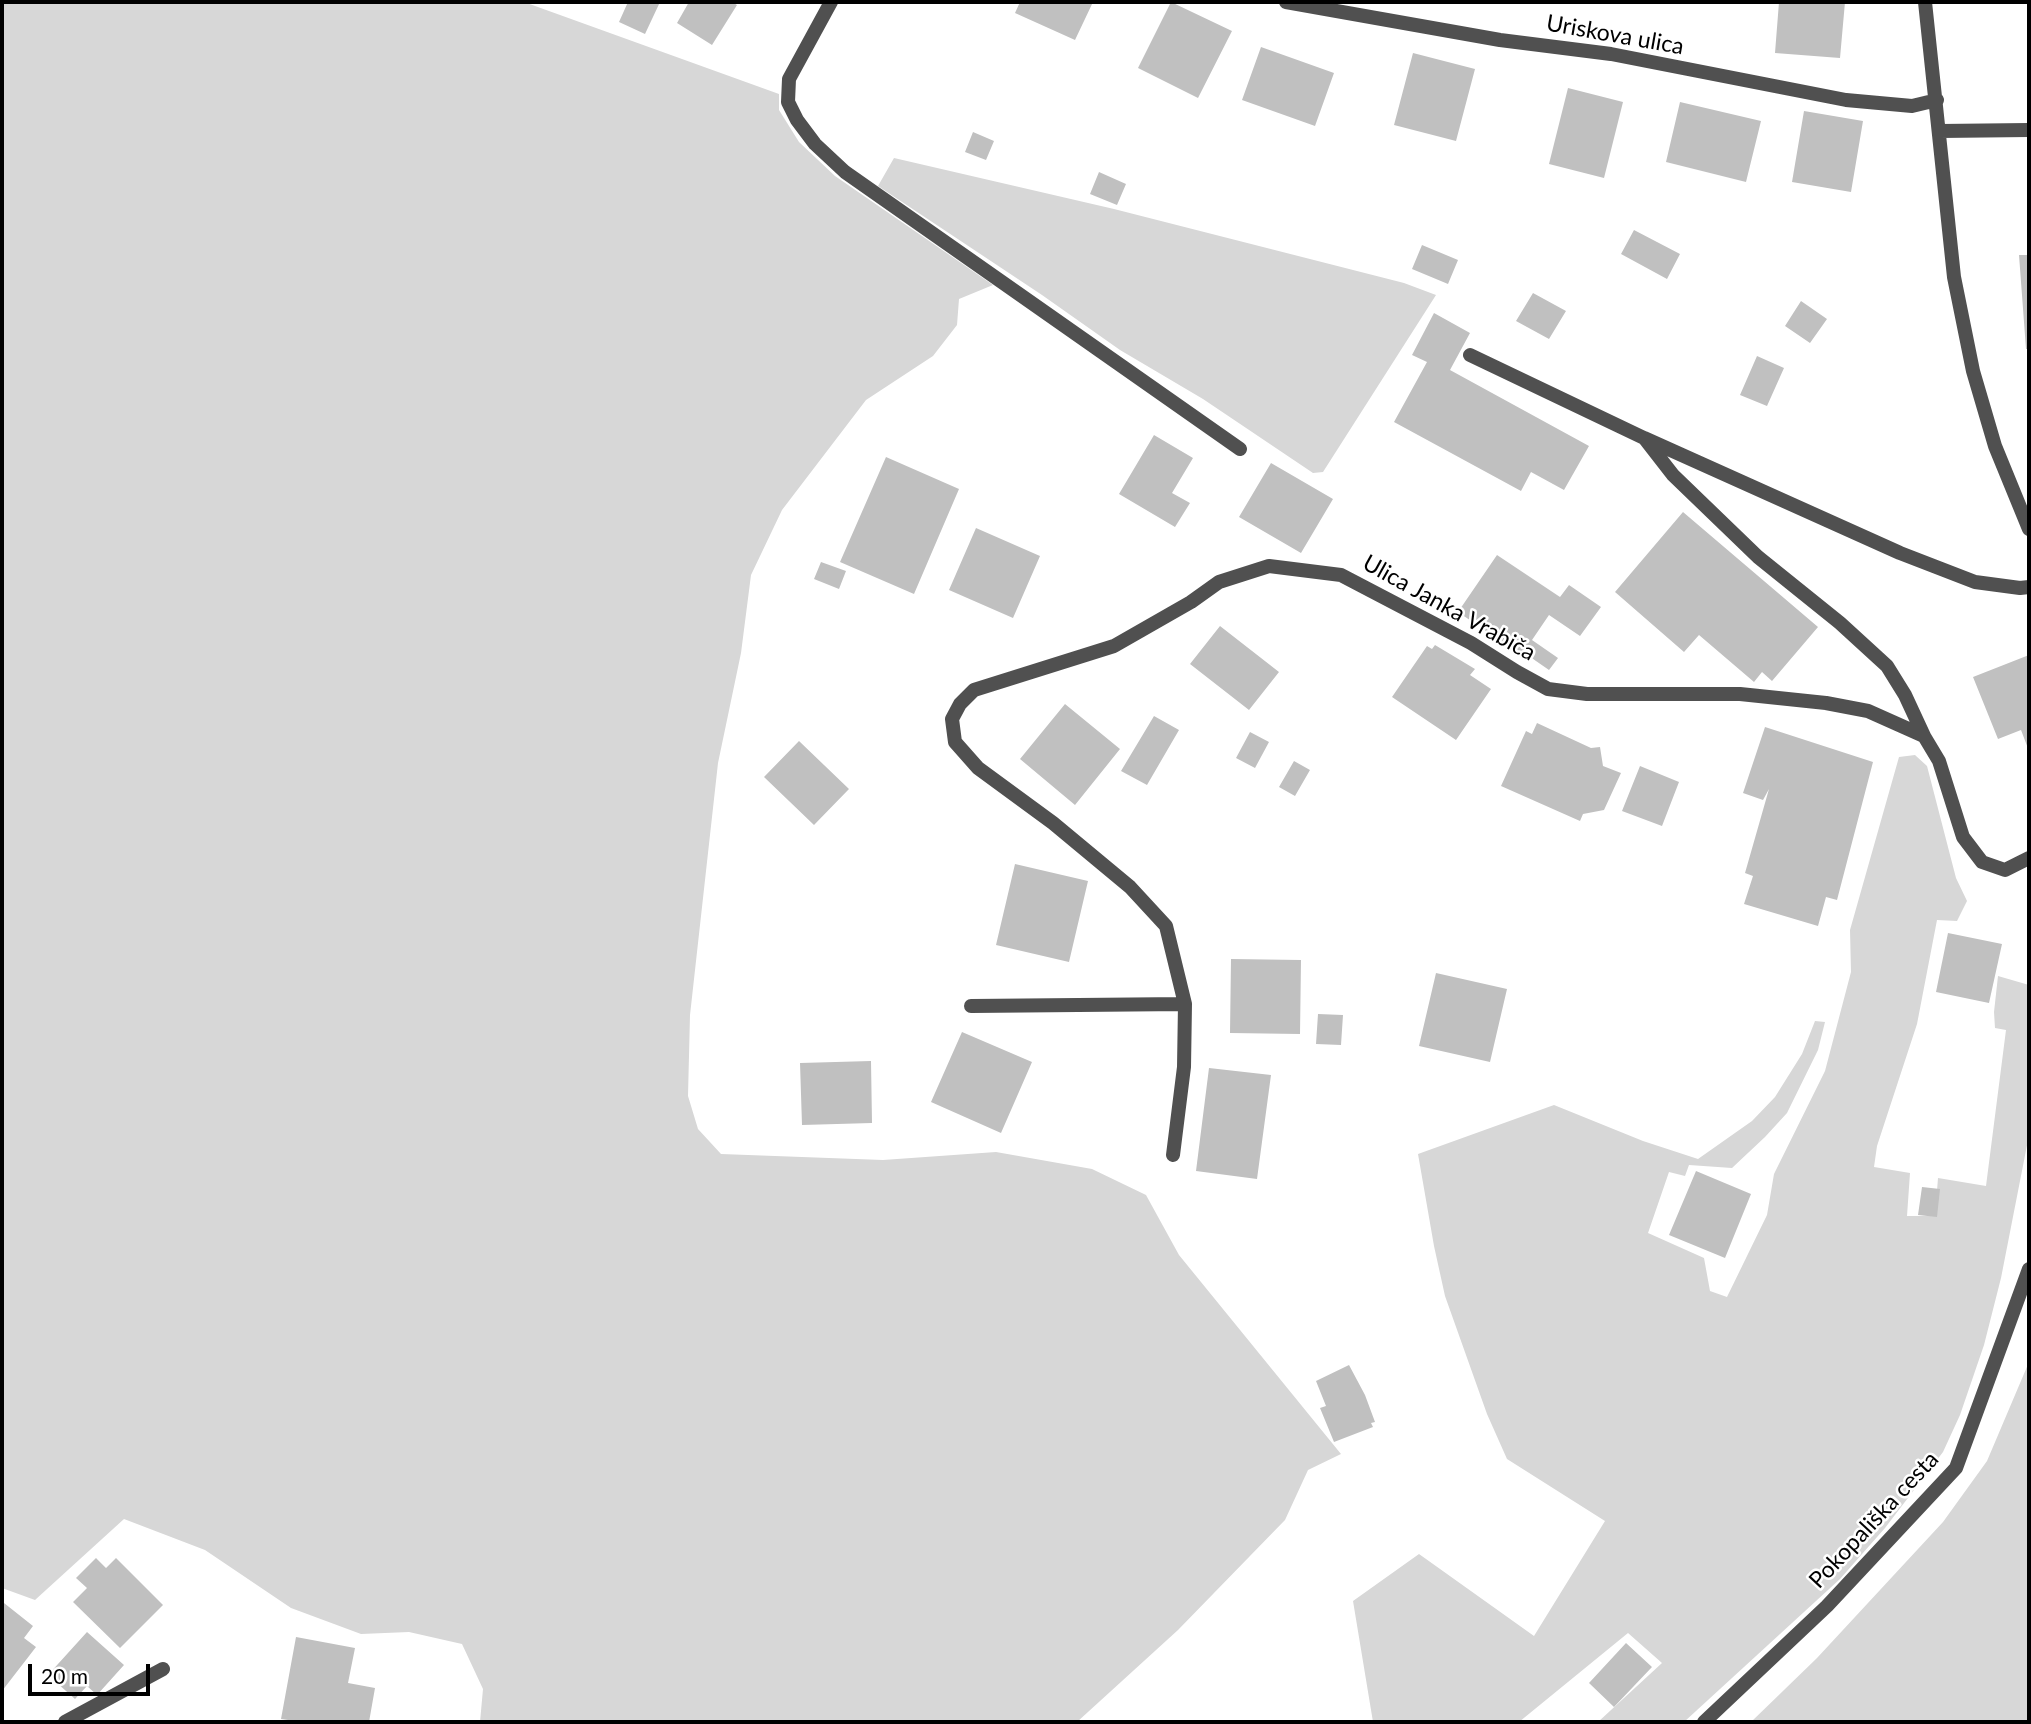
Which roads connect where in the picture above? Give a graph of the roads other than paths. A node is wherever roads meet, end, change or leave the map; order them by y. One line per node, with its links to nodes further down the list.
1 (831, 2): 9 (street)
2 (1286, 2): 4 (street, Uriskova ulica)
3 (1924, 2): 4 (street)
4 (1937, 100): 6 (street)
5 (2029, 130): 6 (street)
6 (1940, 131): 10 (street)
7 (1470, 355): 8 (street)
8 (1644, 438): 11 (street); 12 (street)
9 (1240, 449)
10 (2029, 529)
11 (2029, 587)
12 (1924, 736): 13 (street); 14 (street, Ulica Janka Vrabiča)
13 (2029, 858)
14 (1185, 1004): 15 (street); 16 (street, Ulica Janka Vrabiča)
15 (971, 1006)
16 (1173, 1155)
17 (2029, 1269): 20 (street, Pokopališka cesta)
18 (163, 1669): 19 (street)
19 (65, 1722)
20 (1704, 1722)

